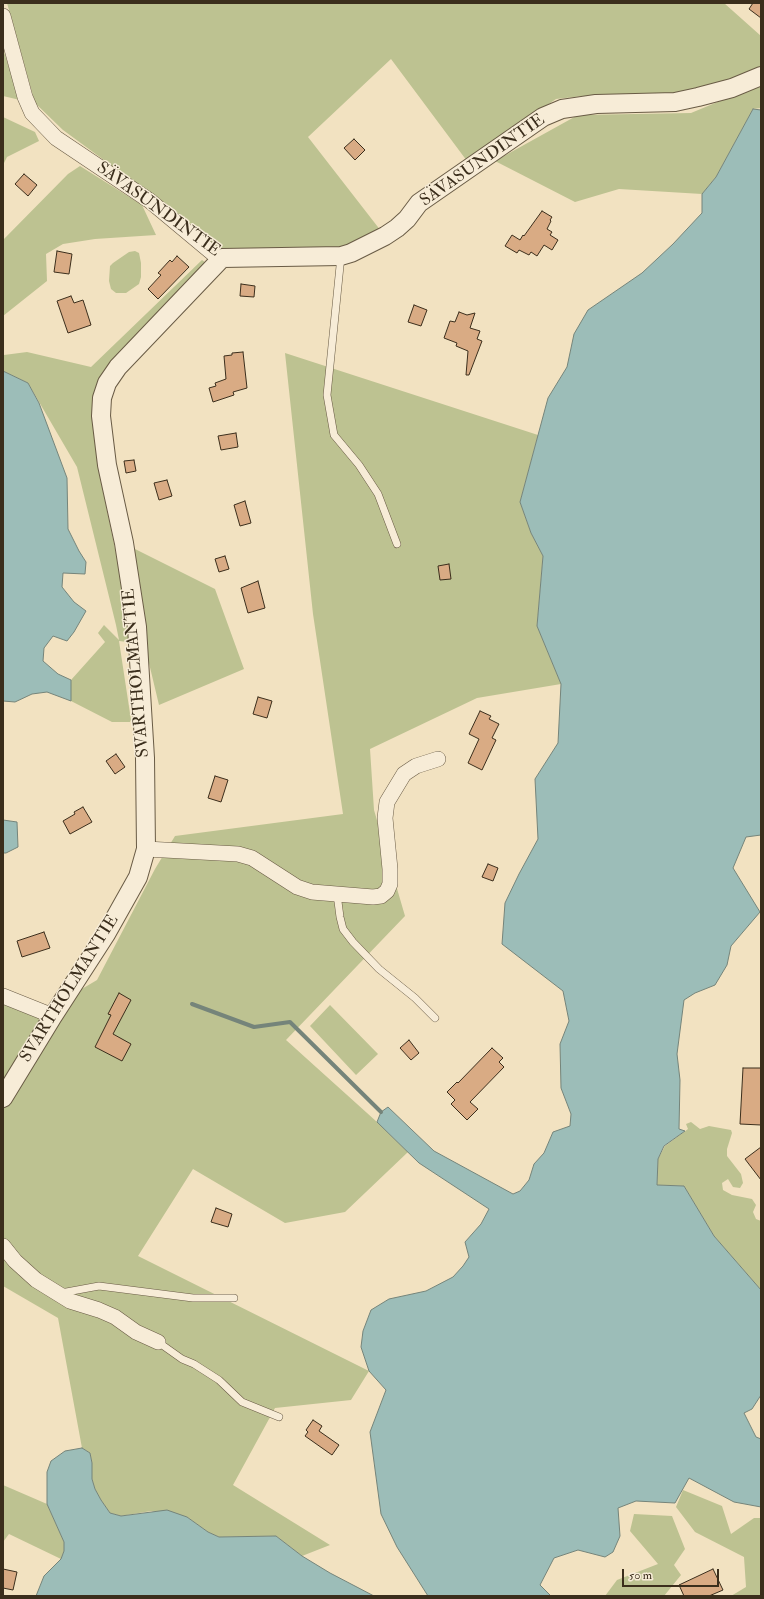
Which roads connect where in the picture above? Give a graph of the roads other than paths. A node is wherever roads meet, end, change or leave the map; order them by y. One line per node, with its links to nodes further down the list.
1 (3, 16): 4 (street, SÄVASUNDINTIE)
2 (761, 76): 3 (street, SÄVASUNDINTIE)
3 (341, 256): 4 (street, SÄVASUNDINTIE); 5 (lane)
4 (222, 258): 7 (street, SVARTHOLMANTIE)
5 (397, 544)
6 (438, 759): 8 (street)
7 (146, 848): 8 (street); 10 (street, SVARTHOLMANTIE)
8 (337, 894): 11 (lane)
9 (3, 996): 10 (street)
10 (53, 1016): 12 (street, SVARTHOLMANTIE)
11 (436, 1018)
12 (3, 1098)
13 (3, 1246): 14 (street)
14 (58, 1294): 15 (lane); 16 (street)
15 (234, 1298)
16 (158, 1342): 17 (lane)
17 (279, 1417)

